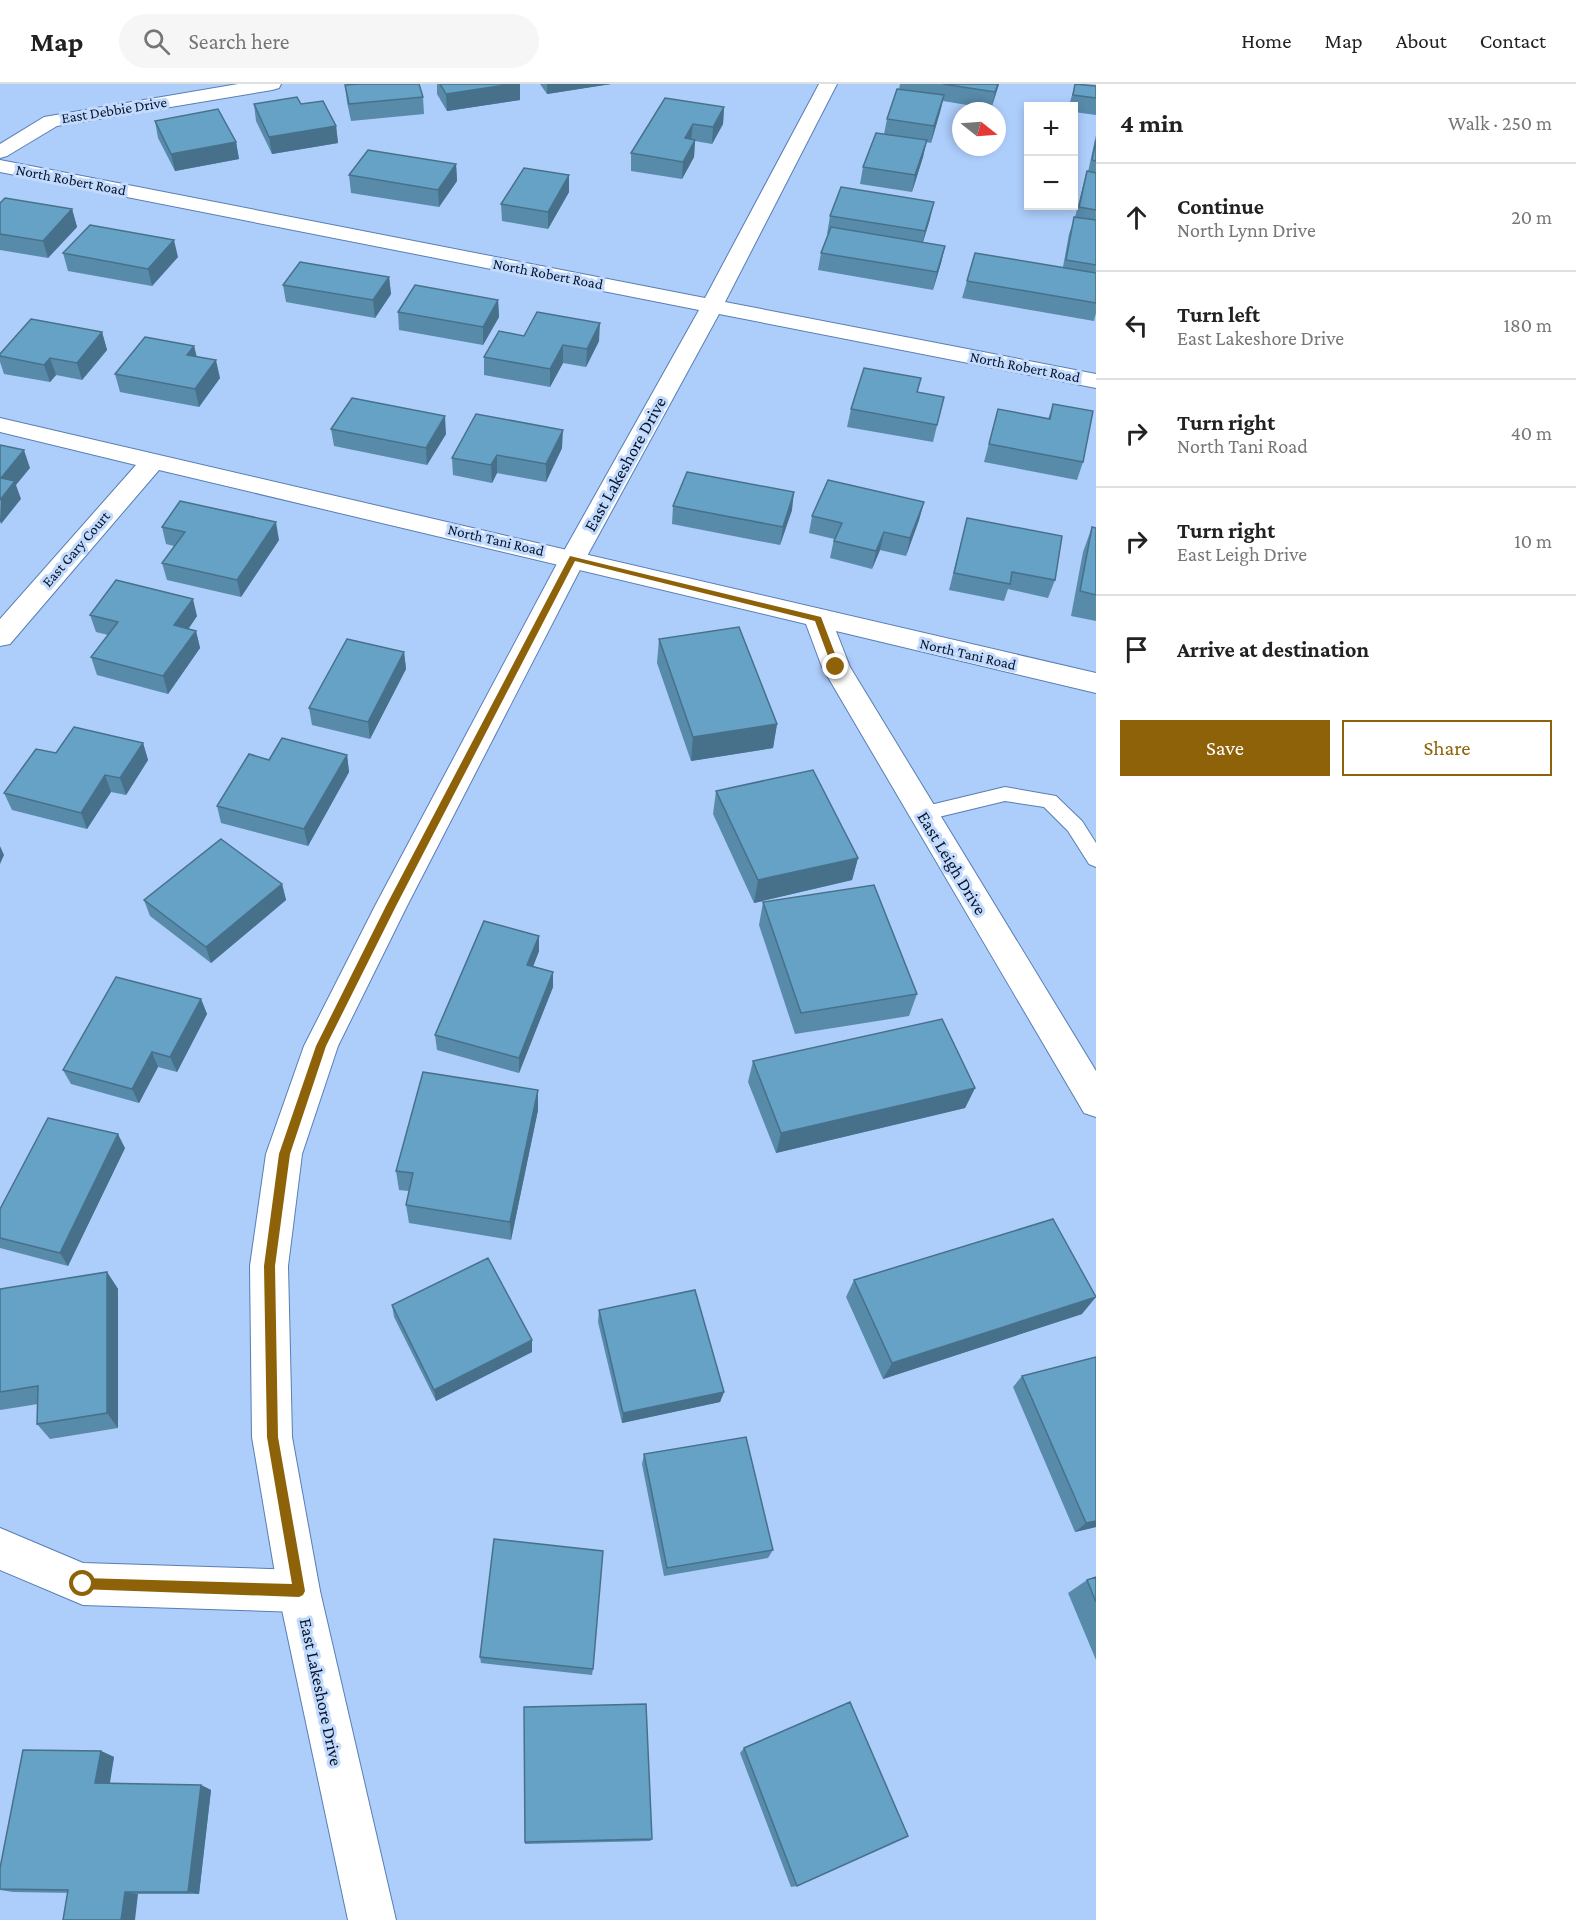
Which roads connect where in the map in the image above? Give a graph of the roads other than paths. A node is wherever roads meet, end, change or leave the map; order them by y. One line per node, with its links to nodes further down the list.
1 (272, 84): 3 (main road, East Debbie Drive)
2 (828, 84): 5 (main road, East Lakeshore Drive)
3 (0, 152)
4 (0, 166): 5 (main road, North Robert Road)
5 (712, 306): 6 (main road, North Robert Road); 9 (main road, East Lakeshore Drive)
6 (1096, 381)
7 (0, 424): 8 (main road, North Tani Road)
8 (153, 461): 9 (main road, North Tani Road); 11 (main road, East Gary Court)
9 (573, 558): 10 (main road, North Tani Road); 17 (main road, East Lakeshore Drive)
10 (818, 619): 12 (main road, North Tani Road); 13 (main road, East Leigh Drive)
11 (0, 637)
12 (1096, 683)
13 (922, 814): 14 (lane); 15 (main road, East Leigh Drive)
14 (1096, 859)
15 (1096, 1102)
16 (0, 1549): 17 (main road)
17 (299, 1591): 18 (main road, East Lakeshore Drive)
18 (372, 1920)

